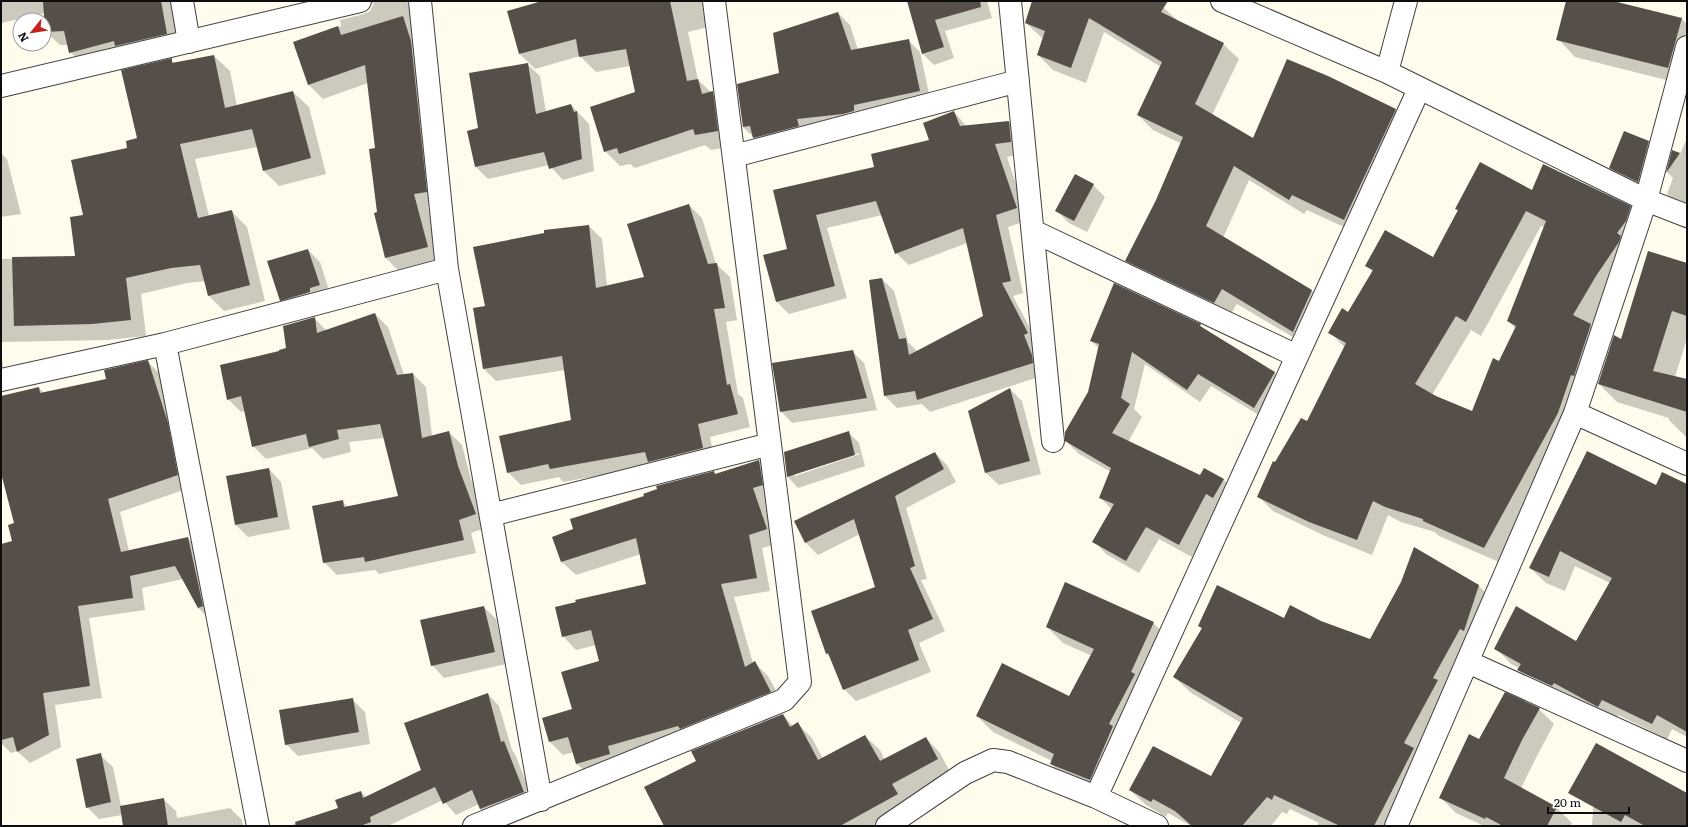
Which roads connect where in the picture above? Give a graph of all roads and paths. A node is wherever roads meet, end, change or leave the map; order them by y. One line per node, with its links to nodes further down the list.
1 (182, 1): 8 (street)
2 (360, 1): 8 (street)
3 (420, 1): 18 (street)
4 (714, 1): 14 (street)
5 (1010, 1): 11 (street)
6 (1222, 1): 10 (street)
7 (1406, 1): 10 (street)
8 (188, 42): 12 (street)
9 (1687, 47): 15 (street)
10 (1387, 72): 13 (street)
11 (1018, 81): 14 (street); 17 (street)
12 (1, 86)
13 (1419, 89): 15 (street); 20 (street)
14 (734, 156): 24 (street)
15 (1646, 200): 16 (street); 22 (street)
16 (1687, 216)
17 (1033, 231): 20 (street); 23 (street)
18 (447, 269): 19 (street); 26 (street)
19 (165, 344): 21 (street); 31 (street)
20 (1297, 356): 29 (street)
21 (1, 380)
22 (1575, 414): 25 (street); 27 (street)
23 (1053, 441)
24 (770, 444): 26 (street); 30 (street)
25 (1687, 464)
26 (491, 515): 30 (street)
27 (1468, 662): 28 (street); 35 (street)
28 (1687, 761)
29 (1096, 797): 33 (street); 34 (street)
30 (541, 800): 32 (street)
31 (258, 826)
32 (474, 826)
33 (887, 826)
34 (1157, 826)
35 (1396, 826)

